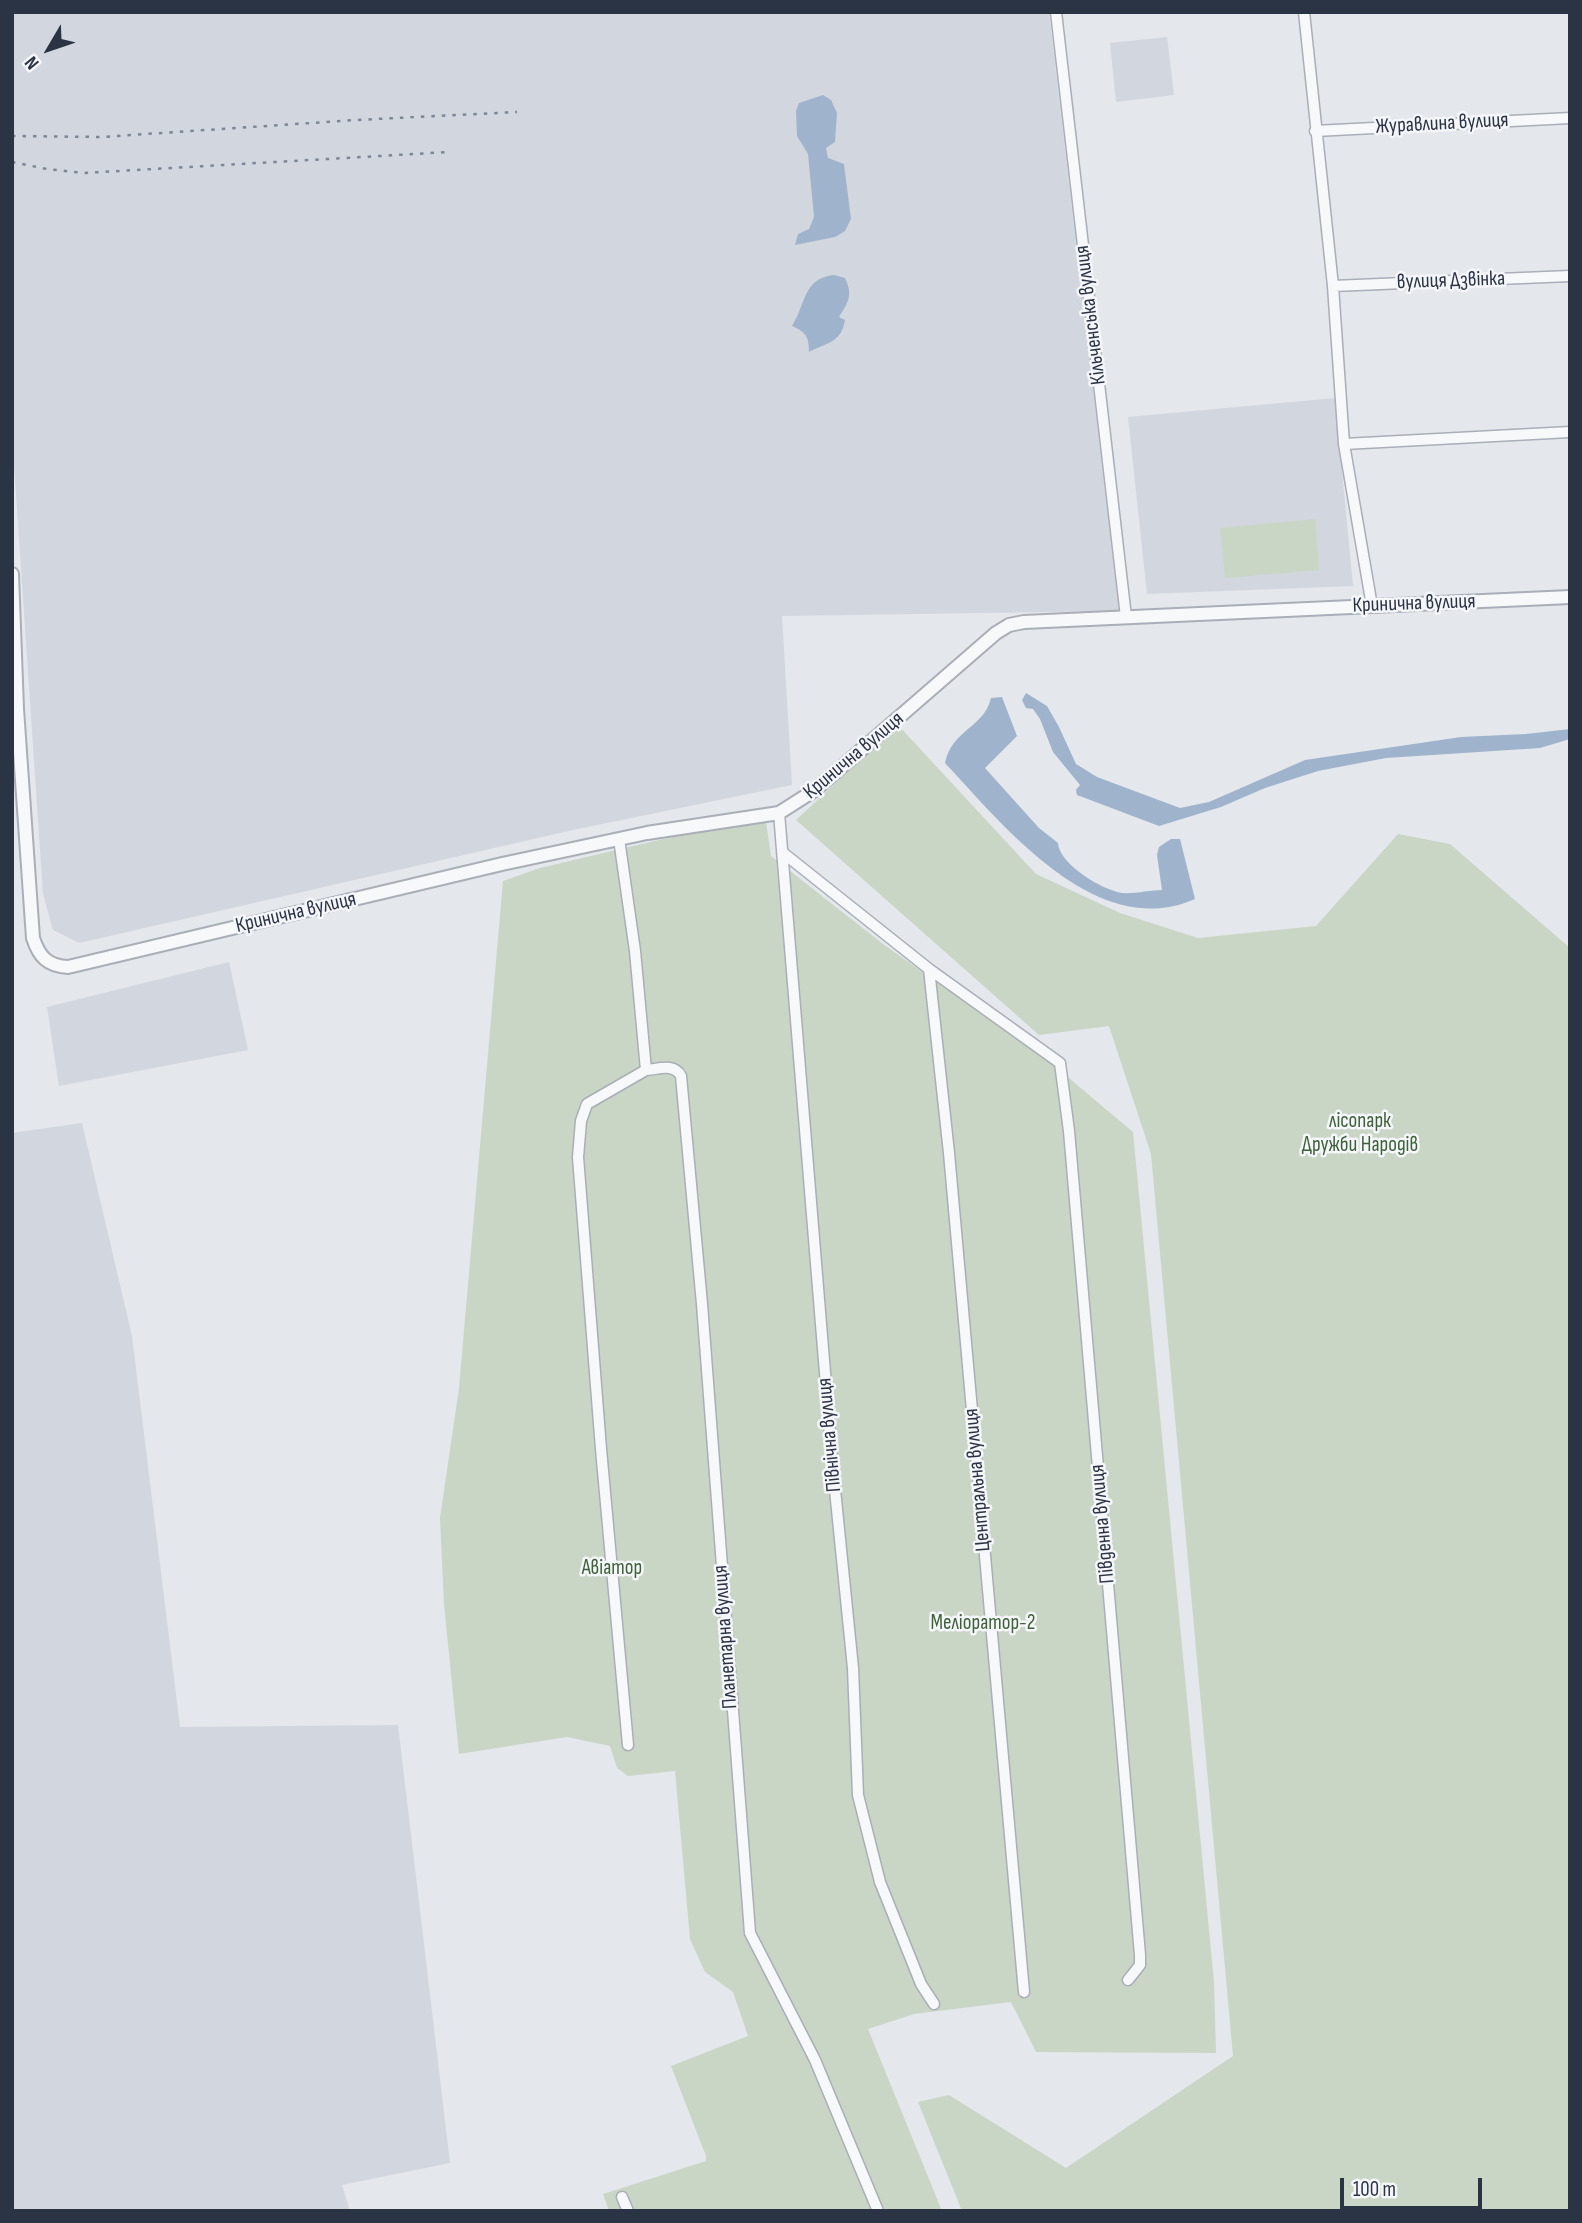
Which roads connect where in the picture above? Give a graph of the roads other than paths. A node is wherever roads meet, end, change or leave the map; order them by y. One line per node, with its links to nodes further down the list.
1 (1056, 12): 12 (street, Кільченська вулиця)
2 (1304, 12): 4 (street)
3 (1570, 118): 4 (street, Журавлина вулиця)
4 (1315, 131): 6 (street)
5 (1570, 276): 6 (street, вулиця Дзвінка)
6 (1333, 285): 8 (street)
7 (1570, 432): 8 (street)
8 (1344, 444): 11 (street)
9 (12, 574): 13 (street)
10 (1570, 597): 11 (street, Кринична вулиця)
11 (1372, 606): 12 (street, Кринична вулиця)
12 (1126, 617): 14 (street, Кринична вулиця)
13 (15, 708): 15 (street, Кринична вулиця)
14 (779, 813): 15 (street, Кринична вулиця); 16 (street, Північна вулиця)
15 (619, 839): 18 (street)
16 (782, 852): 17 (street); 22 (street, Північна вулиця)
17 (929, 969): 20 (street, Південна вулиця); 21 (street, Центральна вулиця)
18 (646, 1070): 19 (street); 25 (street, Планетарна вулиця)
19 (628, 1745)
20 (1128, 1980)
21 (1024, 1992)
22 (934, 2004)
23 (622, 2197): 24 (street)
24 (628, 2211)
25 (878, 2211)

